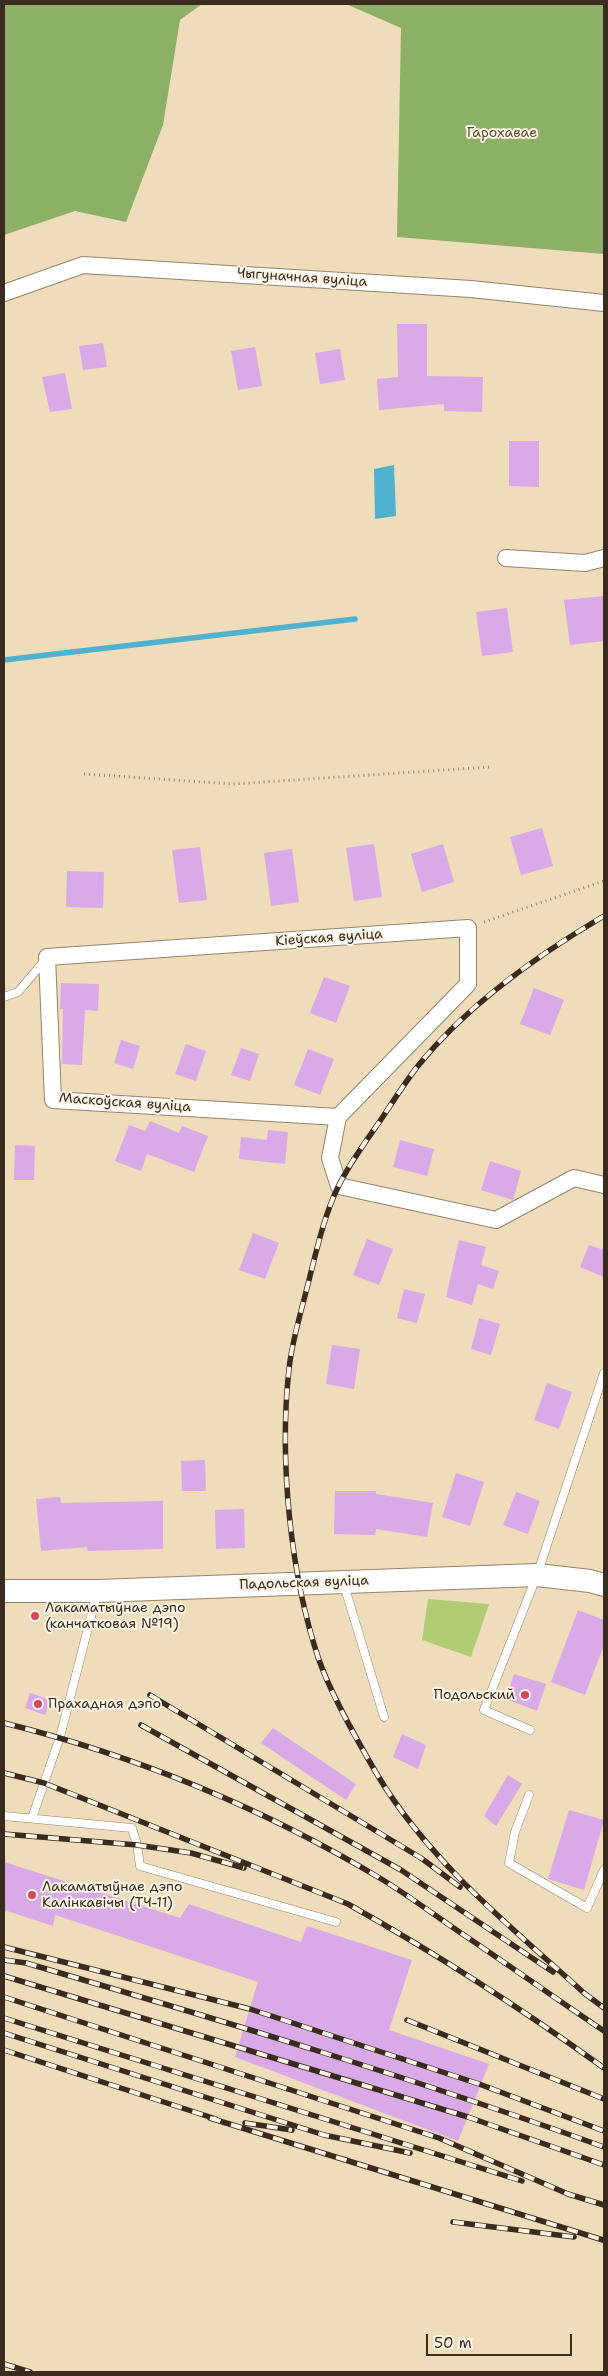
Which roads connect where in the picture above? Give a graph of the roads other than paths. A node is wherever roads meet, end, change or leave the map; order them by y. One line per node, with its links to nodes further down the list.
1 (4, 292): 2 (street, Чыгуначная вуліца)
2 (604, 302)
3 (506, 558): 4 (street)
4 (604, 558)
5 (47, 957): 6 (lane); 7 (street, Маскоўская вуліца); 7 (street, Кіеўская вуліца)
6 (4, 997)
7 (338, 1117): 8 (street)
8 (604, 1185)
9 (604, 1373): 10 (lane)
10 (537, 1575): 11 (street, Падольская вуліца); 12 (street, Падольская вуліца); 16 (lane)
11 (343, 1581): 14 (street, Падольская вуліца); 15 (lane)
12 (604, 1585)
13 (4, 1591): 14 (street, Падольская вуліца)
14 (98, 1591): 19 (lane)
15 (384, 1717)
16 (530, 1730)
17 (529, 1794): 20 (lane)
18 (4, 1816): 19 (lane)
19 (32, 1818): 21 (lane)
20 (604, 1870)
21 (336, 1922)

